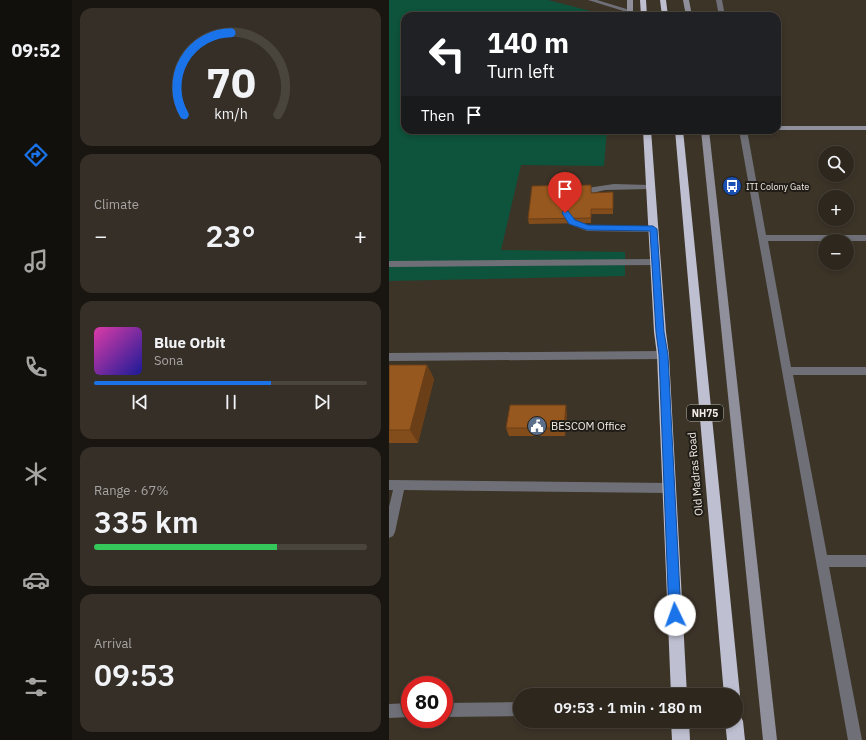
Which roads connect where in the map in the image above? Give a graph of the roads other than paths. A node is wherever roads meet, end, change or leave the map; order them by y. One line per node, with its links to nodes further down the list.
1 (591, 0): 7 (street)
2 (630, 0): 8 (street)
3 (643, 0): 9 (highway)
4 (663, 0): 10 (highway)
5 (686, 0): 11 (street)
6 (719, 0): 12 (street)
7 (627, 12)
8 (630, 12)
9 (644, 12)
10 (664, 12)
11 (688, 12)
12 (721, 12)
13 (781, 128): 14 (street)
14 (866, 128)
15 (647, 134): 19 (highway)
16 (679, 134): 35 (highway, Old Madras Road / NH75)
17 (705, 134): 44 (street)
18 (744, 134): 21 (street)
19 (650, 187): 20 (highway); 20 (street)
20 (653, 229): 23 (highway)
21 (763, 238): 22 (street); 27 (street)
22 (866, 238)
23 (655, 262): 24 (street); 25 (highway)
24 (389, 264)
25 (663, 355): 26 (street); 30 (highway)
26 (389, 357)
27 (787, 371): 28 (street); 32 (street)
28 (866, 372)
29 (395, 485): 30 (street); 31 (street)
30 (669, 488): 34 (highway)
31 (389, 532)
32 (822, 561): 33 (street); 45 (street)
33 (866, 561)
34 (679, 688)
35 (731, 688)
36 (513, 709): 39 (street)
37 (389, 710): 38 (street)
38 (401, 710)
39 (453, 710)
40 (680, 728): 42 (highway)
41 (735, 728): 43 (highway)
42 (681, 740)
43 (736, 740)
44 (770, 740)
45 (855, 740)

